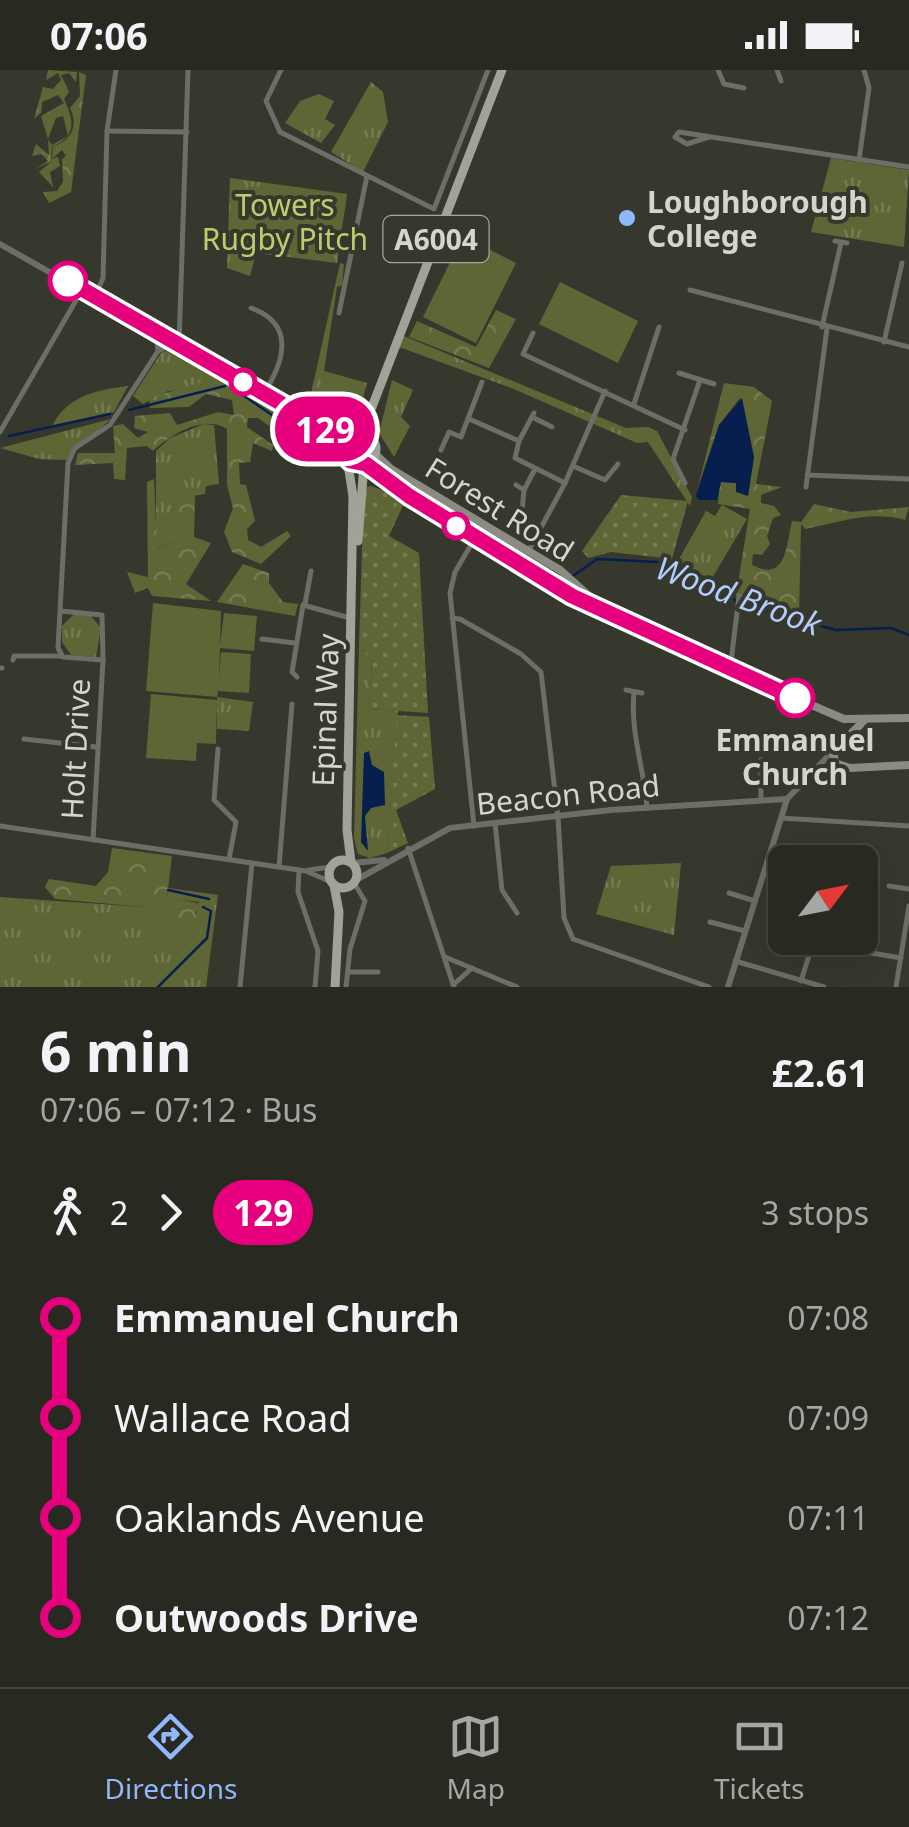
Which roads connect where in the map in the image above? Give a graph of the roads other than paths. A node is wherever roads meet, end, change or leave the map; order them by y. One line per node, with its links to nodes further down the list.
1 (116, 70): 11 (street)
2 (188, 70): 12 (street)
3 (281, 70): 16 (street)
4 (488, 70): 16 (street)
5 (502, 70): 40 (main road, A6004)
6 (718, 70): 10 (street)
7 (790, 70): 9 (street)
8 (864, 70): 14 (street)
9 (779, 75)
10 (738, 78)
11 (107, 131): 12 (street); 22 (street)
12 (186, 132): 30 (street)
13 (709, 137): 13 (street); 14 (street)
14 (859, 160): 15 (street)
15 (909, 168)
16 (367, 176): 24 (street)
17 (841, 242): 26 (street)
18 (0, 244): 20 (street)
19 (902, 263): 29 (street)
20 (82, 290): 22 (street); 45 (street)
21 (690, 290): 26 (street)
22 (95, 298): 27 (street)
23 (251, 308): 38 (street)
24 (338, 313)
25 (660, 327): 39 (street)
26 (824, 328): 29 (street); 56 (street)
27 (156, 332): 30 (street); 32 (street)
28 (533, 333): 37 (street)
29 (884, 342): 31 (street)
30 (177, 344): 32 (street); 38 (street)
31 (909, 346)
32 (158, 351): 74 (street, Holt Drive)
33 (679, 373): 34 (street)
34 (700, 380): 36 (street); 44 (street)
35 (482, 382): 41 (street)
36 (714, 384)
37 (605, 391): 39 (street); 54 (street)
38 (264, 394): 43 (street)
39 (634, 404): 44 (street)
40 (372, 406): 46 (main road, A6004); 47 (main road, A6004)
41 (469, 419): 48 (street); 49 (street)
42 (552, 427): 48 (street)
43 (324, 428): 46 (street); 50 (street)
44 (685, 430): 58 (street)
45 (0, 432)
46 (355, 433): 47 (main road); 50 (main road, A6004)
47 (370, 436): 51 (main road, A6004)
48 (519, 441): 55 (street)
49 (442, 450)
50 (345, 454): 52 (main road); 70 (main road, Epinal Way)
51 (375, 454): 52 (main road); 64 (main road, Forest Road)
52 (365, 464): 65 (main road, Forest Road); 70 (main road, Epinal Way)
53 (618, 464): 54 (street)
54 (573, 466): 59 (street)
55 (534, 471): 59 (street); 62 (street)
56 (808, 475): 57 (street); 61 (street)
57 (909, 480)
58 (685, 483)
59 (566, 484): 66 (street)
60 (516, 485): 62 (street)
61 (806, 487)
62 (524, 490): 63 (street)
63 (522, 511)
64 (483, 524): 65 (main road); 66 (main road, Forest Road)
65 (475, 538): 69 (main road, Forest Road); 76 (street)
66 (529, 550): 68 (main road, Forest Road)
67 (311, 570): 72 (street)
68 (566, 575): 69 (main road); 73 (main road, Forest Road)
69 (557, 588): 73 (main road, Forest Road)
70 (353, 590): 75 (main road, Epinal Way)
71 (738, 600): 82 (street)
72 (304, 604): 75 (street); 78 (street)
73 (600, 606): 82 (main road, Forest Road)
74 (61, 611): 79 (street, Holt Drive); 81 (street, Holt Drive)
75 (353, 618): 107 (main road, Epinal Way)
76 (452, 618): 101 (street); 105 (street)
77 (266, 638): 78 (street)
78 (295, 643): 83 (street)
79 (61, 656): 80 (street, Holt Drive); 81 (street, Holt Drive)
80 (13, 660)
81 (103, 660): 92 (street, Holt Drive)
82 (730, 670): 87 (main road, Forest Road)
83 (292, 674)
84 (634, 692): 100 (street)
85 (292, 704): 115 (street)
86 (909, 718): 88 (main road, Forest Road)
87 (844, 719): 88 (main road, Forest Road); 89 (main road)
88 (864, 721): 89 (main road)
89 (849, 733): 91 (main road)
90 (24, 739): 92 (street)
91 (842, 742): 96 (main road); 97 (street)
92 (96, 746): 108 (street, Holt Drive)
93 (218, 749): 110 (street)
94 (761, 760): 99 (street)
95 (909, 765): 96 (main road)
96 (850, 768): 97 (street)
97 (811, 773): 98 (street)
98 (787, 799): 99 (street, Beacon Road); 102 (street)
99 (762, 800): 100 (street, Beacon Road)
100 (647, 808): 101 (street, Beacon Road)
101 (558, 817): 103 (street, Beacon Road); 142 (street)
102 (781, 818): 106 (street); 122 (street)
103 (495, 824): 105 (street, Beacon Road); 125 (street)
104 (0, 826): 108 (street)
105 (474, 826): 109 (street, Beacon Road)
106 (909, 826)
107 (347, 830): 113 (main road, Epinal Way); 114 (main road, Epinal Way)
108 (93, 840): 110 (street)
109 (408, 848): 111 (street, Beacon Road); 129 (street)
110 (229, 859): 112 (street)
111 (385, 860): 113 (street, Beacon Road); 117 (street, Beacon Road)
112 (252, 863): 115 (street); 137 (street)
113 (352, 863): 114 (main road); 117 (main road, Epinal Way)
114 (332, 865): 116 (street); 118 (main road)
115 (279, 867): 116 (street)
116 (302, 870): 118 (street); 138 (street)
117 (354, 882): 118 (main road); 124 (main road); 133 (street)
118 (332, 883): 124 (main road)
119 (890, 886): 120 (street)
120 (909, 889)
121 (729, 893): 122 (street)
122 (754, 901): 128 (street)
123 (909, 906): 127 (street)
124 (340, 912): 139 (main road)
125 (516, 913)
126 (710, 922): 128 (street)
127 (907, 928): 130 (street)
128 (746, 930): 131 (street)
129 (445, 956): 132 (street); 136 (street)
130 (901, 958): 135 (street); 145 (street)
131 (735, 961): 135 (street); 143 (street)
132 (472, 968): 136 (street); 141 (street)
133 (348, 972): 134 (street); 140 (street)
134 (378, 972)
135 (801, 981): 144 (street)
136 (454, 986)
137 (240, 987)
138 (315, 987)
139 (335, 987)
140 (346, 987)
141 (516, 987)
142 (708, 987)
143 (728, 987)
144 (824, 987)
145 (896, 987)

